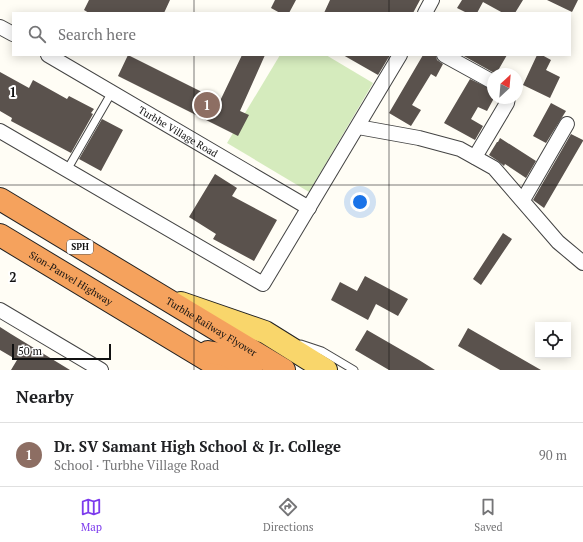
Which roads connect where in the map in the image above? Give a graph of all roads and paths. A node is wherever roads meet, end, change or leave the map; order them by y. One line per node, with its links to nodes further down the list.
1 (432, 0): 2 (street)
2 (426, 12)
3 (0, 26): 4 (street)
4 (12, 33)
5 (50, 56): 9 (street, Turbhe Village Road)
6 (399, 56): 12 (street)
7 (446, 56): 8 (street)
8 (487, 79)
9 (112, 92): 15 (lane); 18 (street, Turbhe Village Road)
10 (506, 104): 14 (street)
11 (567, 124): 17 (street)
12 (358, 127): 14 (street); 18 (street)
13 (0, 131): 15 (street)
14 (475, 157): 17 (street)
15 (67, 170): 18 (street)
16 (0, 199): 21 (highway, SPH)
17 (523, 200): 20 (street)
18 (309, 208)
19 (0, 235): 23 (highway, Sion-Panvel Highway)
20 (583, 263)
21 (160, 295): 24 (main road); 30 (highway, Turbhe Railway Flyover / SPH)
22 (0, 310): 27 (street)
23 (143, 321): 25 (highway); 28 (highway)
24 (265, 332): 26 (main road); 31 (lane)
25 (225, 363): 29 (highway)
26 (321, 367)
27 (101, 370)
28 (194, 370)
29 (251, 370)
30 (284, 370)
31 (354, 370)

